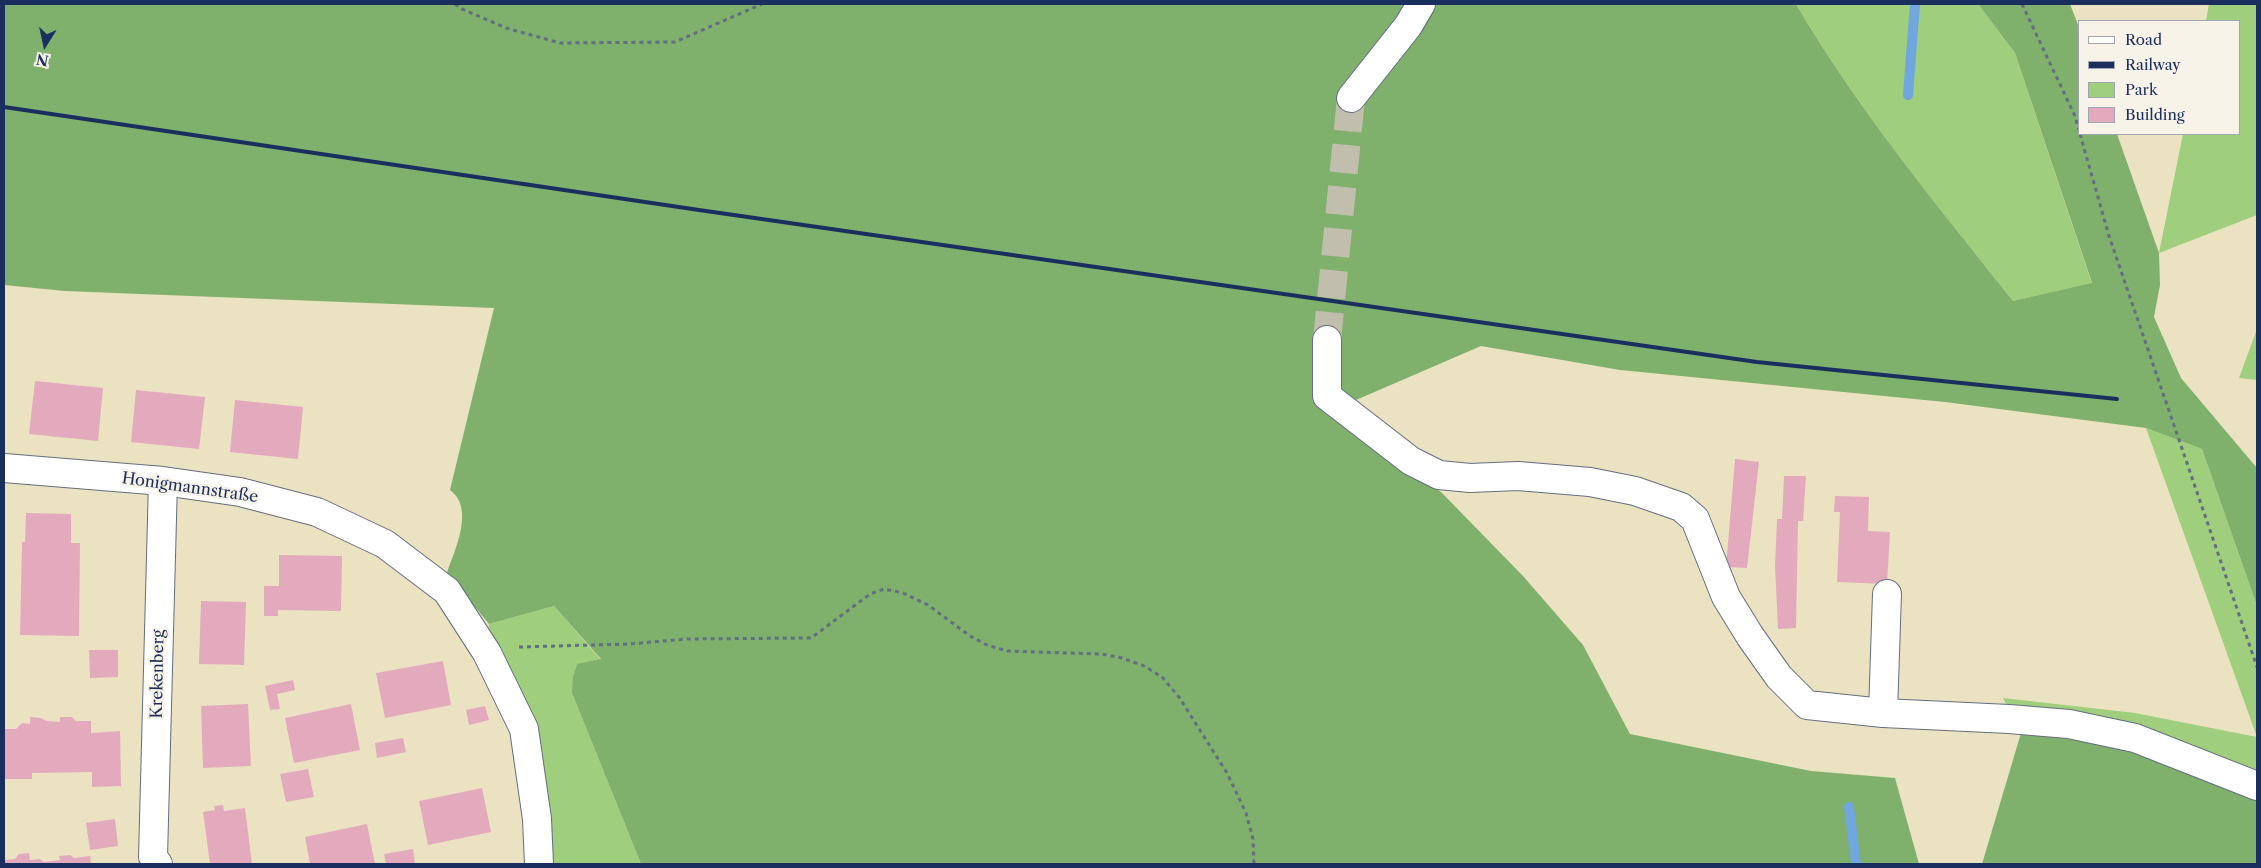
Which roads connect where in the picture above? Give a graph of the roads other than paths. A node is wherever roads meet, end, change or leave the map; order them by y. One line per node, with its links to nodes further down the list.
1 (1421, 4): 2 (street)
2 (1351, 98)
3 (1327, 340): 7 (street)
4 (4, 468): 5 (street, Honigmannstraße)
5 (163, 481): 9 (street, Krekenberg); 10 (street, Honigmannstraße)
6 (1887, 594): 7 (street)
7 (1883, 714): 8 (street)
8 (2257, 786)
9 (158, 864)
10 (539, 864)

